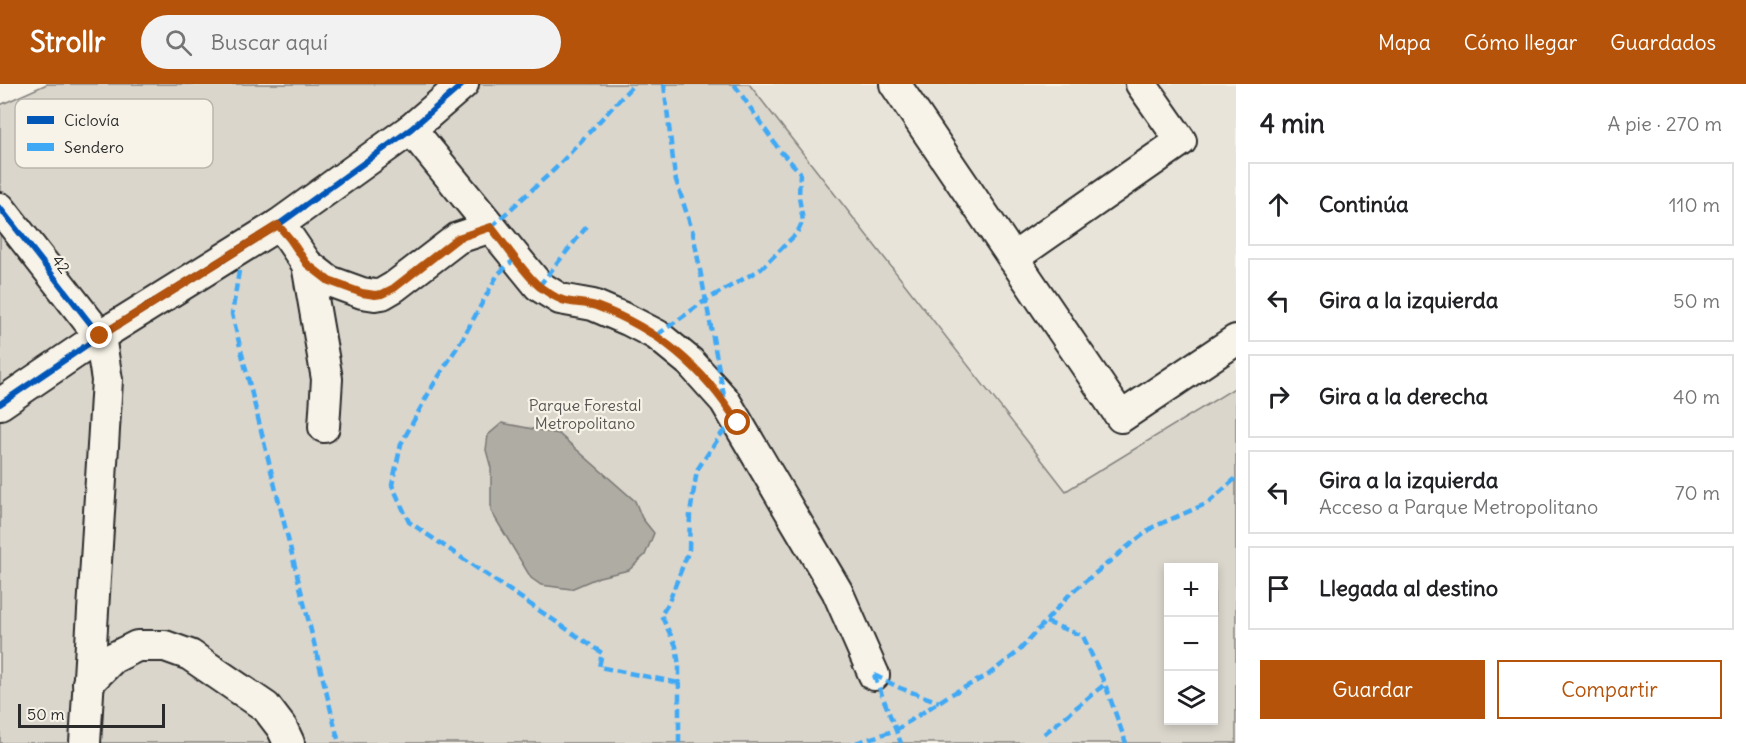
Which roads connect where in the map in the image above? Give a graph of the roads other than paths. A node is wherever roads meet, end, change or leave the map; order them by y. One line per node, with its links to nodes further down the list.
1 (463, 84): 4 (street)
2 (895, 84): 8 (street)
3 (1141, 84): 8 (street)
4 (411, 129): 6 (street); 7 (street)
5 (0, 208): 10 (street, 42)
6 (278, 225): 9 (street); 10 (street)
7 (491, 227): 9 (street); 14 (street)
8 (1013, 258): 11 (street)
9 (307, 264): 13 (street)
10 (100, 336): 12 (street); 15 (street)
11 (1236, 340)
12 (0, 404)
13 (324, 428)
14 (874, 675)
15 (88, 682): 16 (street); 17 (street)
16 (85, 743)
17 (289, 743)

